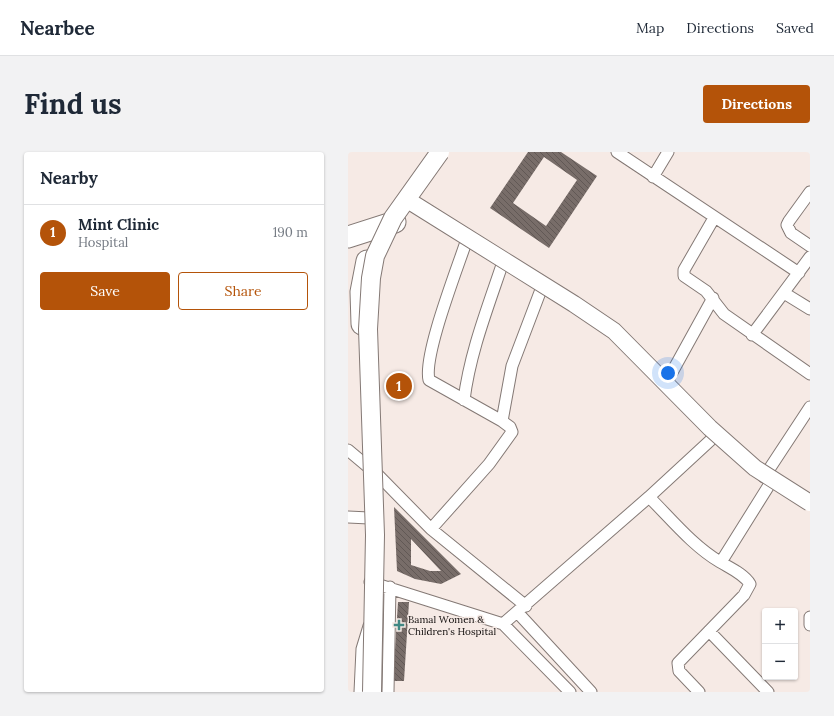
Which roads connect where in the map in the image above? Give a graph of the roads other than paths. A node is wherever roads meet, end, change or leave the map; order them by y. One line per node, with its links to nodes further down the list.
1 (430, 152): 9 (highway)
2 (441, 152): 7 (main road, bridge); 9 (highway)
3 (617, 152): 5 (street)
4 (668, 152): 5 (street)
5 (653, 177): 8 (street)
6 (810, 192): 12 (street)
7 (406, 199): 30 (street, bridge); 44 (main road, bridge)
8 (714, 218): 15 (street); 18 (street)
9 (387, 225): 10 (highway); 28 (highway)
10 (348, 237)
11 (467, 239): 23 (street)
12 (810, 246)
13 (810, 257): 15 (street)
14 (504, 262): 23 (street)
15 (799, 273): 17 (street)
16 (542, 287): 25 (street)
17 (784, 293): 19 (street); 20 (street)
18 (713, 298): 20 (street); 22 (street)
19 (810, 309)
20 (752, 335): 21 (street)
21 (810, 374)
22 (665, 385)
23 (464, 400): 25 (street)
24 (810, 408): 34 (street)
25 (502, 421): 33 (street)
26 (714, 437): 29 (street)
27 (348, 450): 28 (street)
28 (374, 471): 32 (highway); 33 (street); 35 (highway)
29 (649, 497): 34 (street); 36 (street)
30 (810, 503)
31 (348, 517): 32 (street)
32 (369, 518): 35 (highway)
33 (431, 529): 36 (street)
34 (721, 562): 41 (street)
35 (381, 585): 38 (street); 40 (highway); 45 (highway); 46 (street)
36 (522, 609): 38 (street); 48 (street)
37 (810, 617): 39 (street)
38 (503, 624): 47 (street)
39 (810, 625)
40 (369, 626): 42 (street); 43 (highway)
41 (709, 631): 49 (street); 50 (street)
42 (360, 692)
43 (367, 692)
44 (372, 692)
45 (379, 692)
46 (388, 692)
47 (570, 692)
48 (591, 692)
49 (699, 692)
50 (768, 692)

